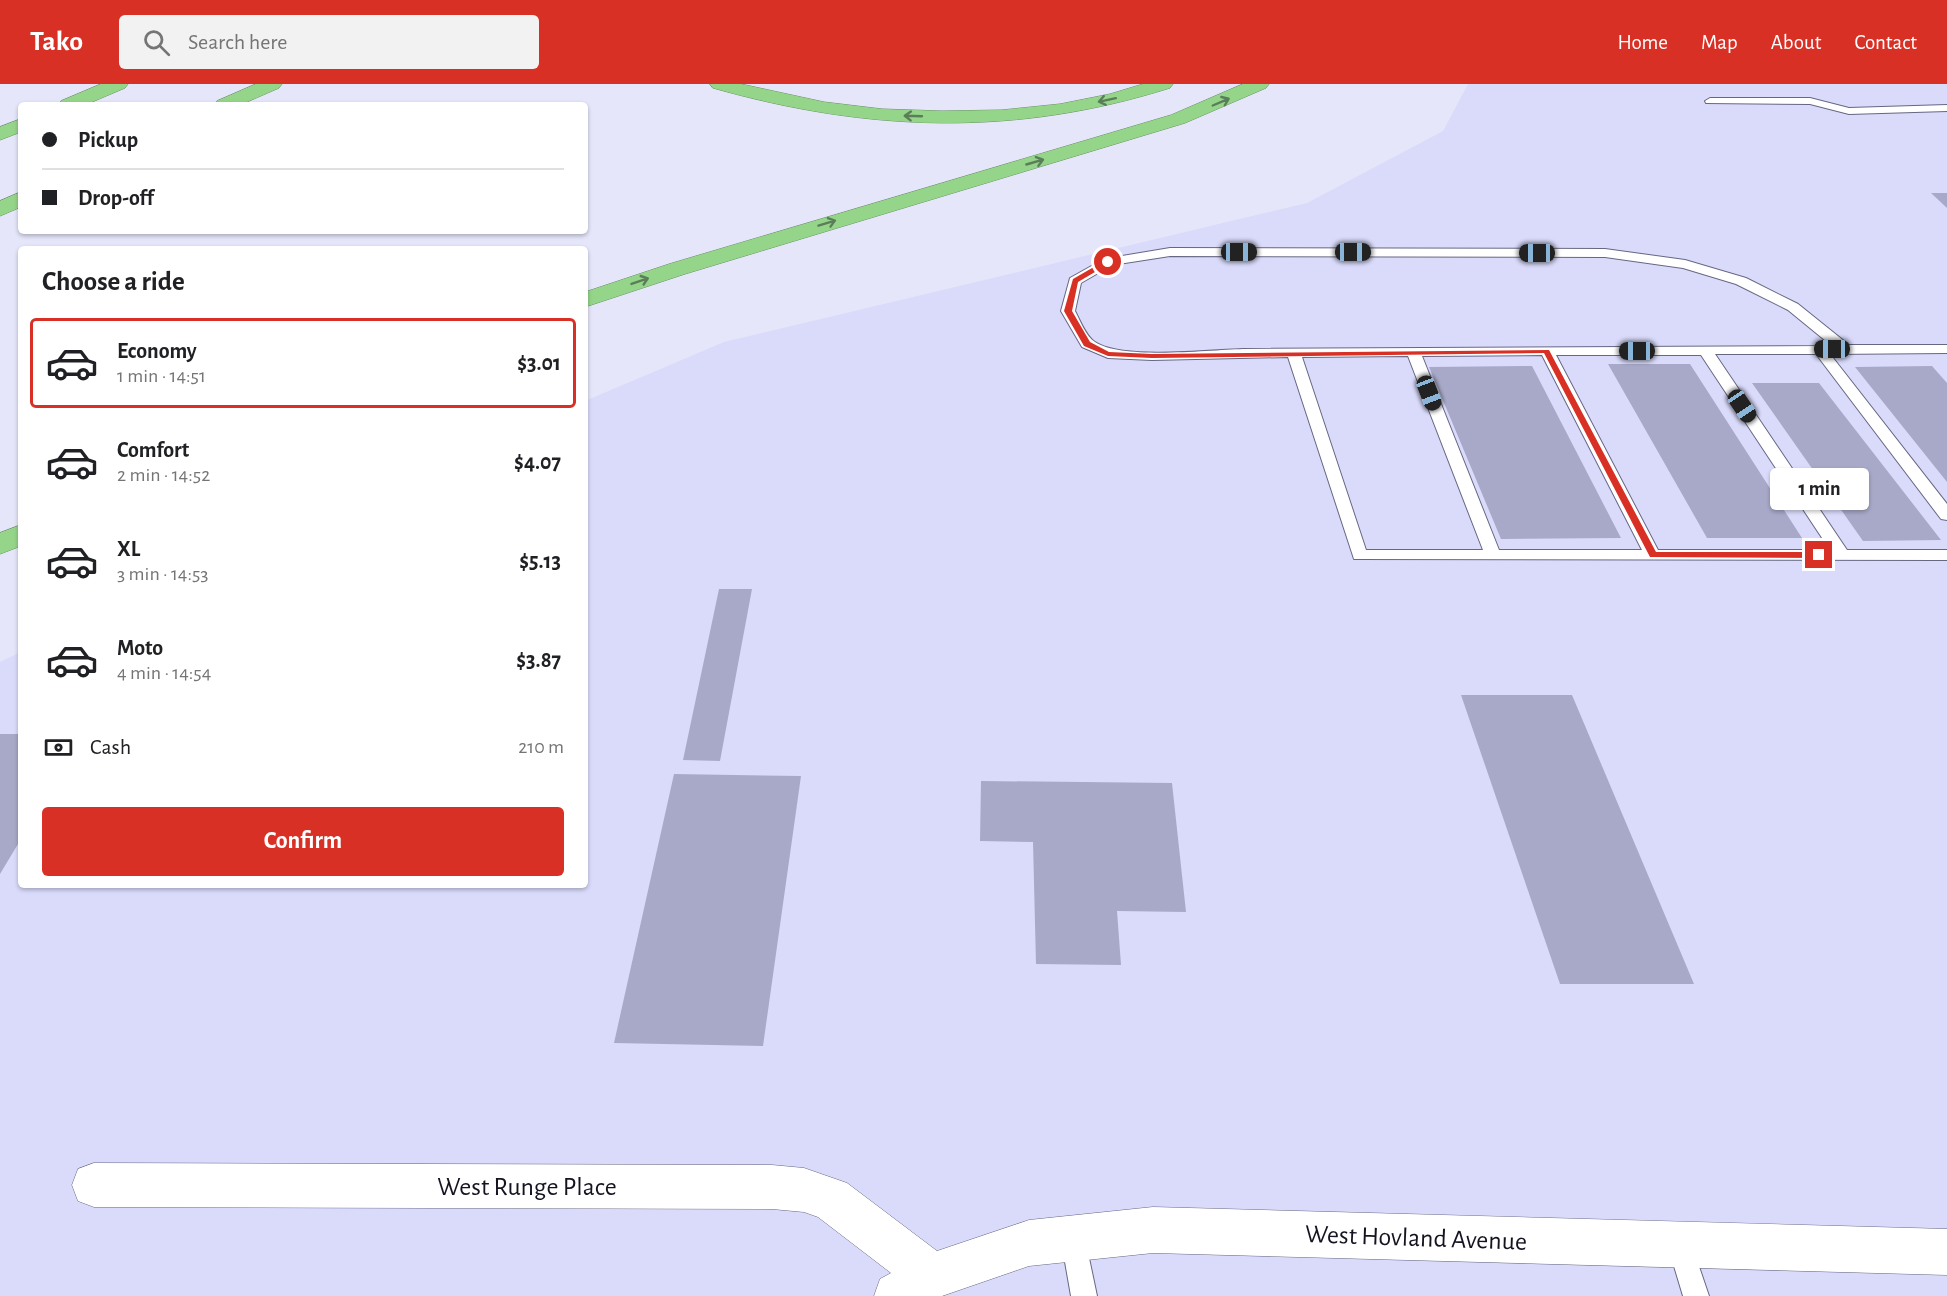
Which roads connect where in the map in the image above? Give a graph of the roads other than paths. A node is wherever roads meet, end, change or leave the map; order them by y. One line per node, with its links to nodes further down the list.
1 (118, 84): 7 (highway)
2 (272, 84): 8 (highway)
3 (720, 84): 4 (highway, one-way to 3)
4 (1163, 84)
5 (1259, 84): 14 (highway, one-way to 5)
6 (1710, 101): 9 (lane)
7 (75, 102)
8 (231, 102)
9 (1947, 108)
10 (18, 126): 11 (highway)
11 (0, 134)
12 (18, 200): 13 (highway)
13 (0, 208)
14 (588, 299)
15 (1819, 349): 16 (lane); 18 (lane); 22 (lane)
16 (1845, 349): 17 (lane); 21 (lane)
17 (1947, 349)
18 (1705, 350): 19 (lane); 27 (lane)
19 (1547, 351): 20 (lane); 26 (lane)
20 (1413, 352): 21 (lane); 25 (lane)
21 (1294, 353): 25 (lane)
22 (1947, 515)
23 (18, 536): 24 (highway)
24 (0, 544)
25 (1493, 555): 26 (lane)
26 (1653, 555): 27 (lane)
27 (1842, 555): 28 (lane)
28 (1947, 555)
29 (94, 1185): 33 (street, West Runge Place)
30 (1073, 1238): 31 (street, West Hovland Avenue); 33 (street, West Hovland Avenue); 34 (lane)
31 (1679, 1244): 32 (street, West Hovland Avenue); 35 (lane)
32 (1947, 1252)
33 (915, 1286)
34 (1084, 1296)
35 (1696, 1296)

